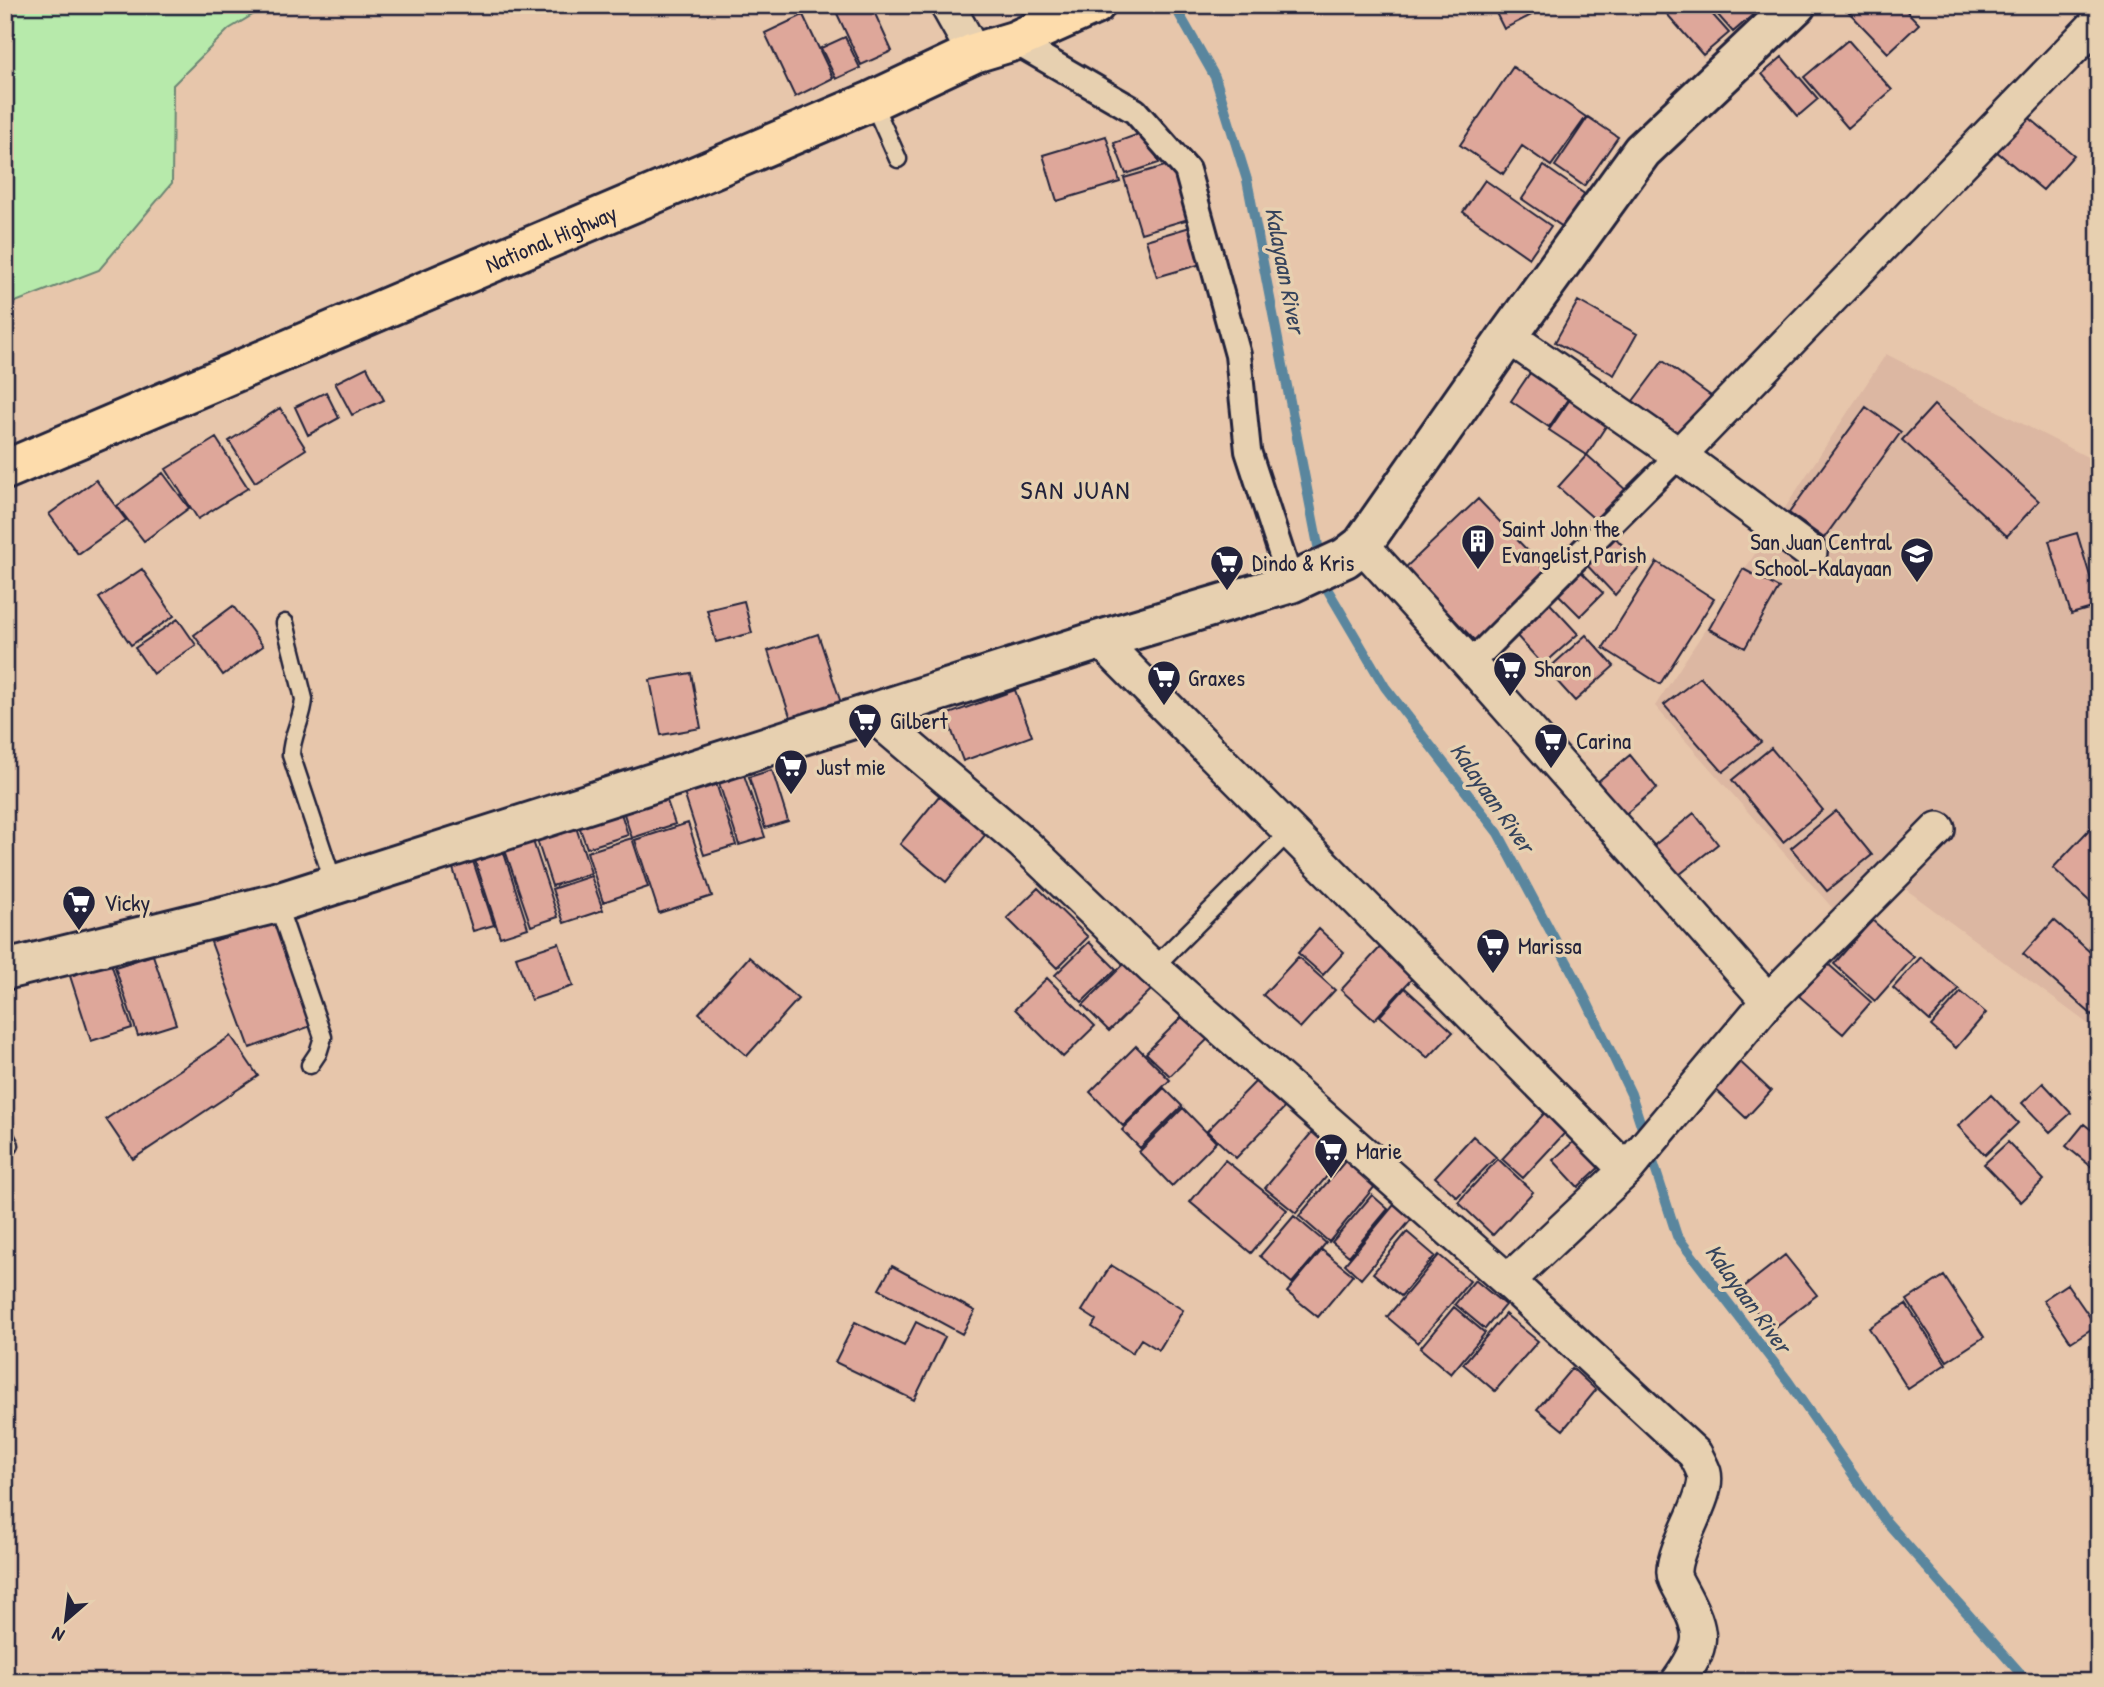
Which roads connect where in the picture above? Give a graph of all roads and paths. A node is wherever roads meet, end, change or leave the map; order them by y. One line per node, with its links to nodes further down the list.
1 (947, 5): 6 (street)
2 (1095, 5): 5 (main road, National Highway)
3 (1796, 5): 9 (street)
4 (2099, 21): 10 (street)
5 (1014, 41): 6 (main road, National Highway); 14 (street)
6 (974, 53): 7 (main road, National Highway)
7 (872, 101): 8 (lane); 11 (main road, National Highway)
8 (898, 159)
9 (1508, 336): 10 (street); 12 (street)
10 (1679, 455): 13 (street); 17 (street)
11 (5, 470)
12 (1353, 552): 14 (street); 17 (street)
13 (1810, 552)
14 (1296, 581): 16 (street)
15 (285, 623): 21 (lane)
16 (1100, 640): 18 (street); 20 (street)
17 (1470, 663): 25 (street)
18 (870, 713): 21 (street); 23 (street)
19 (1938, 829): 25 (street)
20 (1291, 830): 23 (lane); 27 (street)
21 (334, 884): 22 (street)
22 (277, 903): 24 (street); 26 (lane)
23 (1153, 968): 28 (street)
24 (5, 970)
25 (1768, 1001): 27 (street)
26 (310, 1065)
27 (1636, 1158): 28 (street)
28 (1508, 1281): 29 (street)
29 (1678, 1682)

